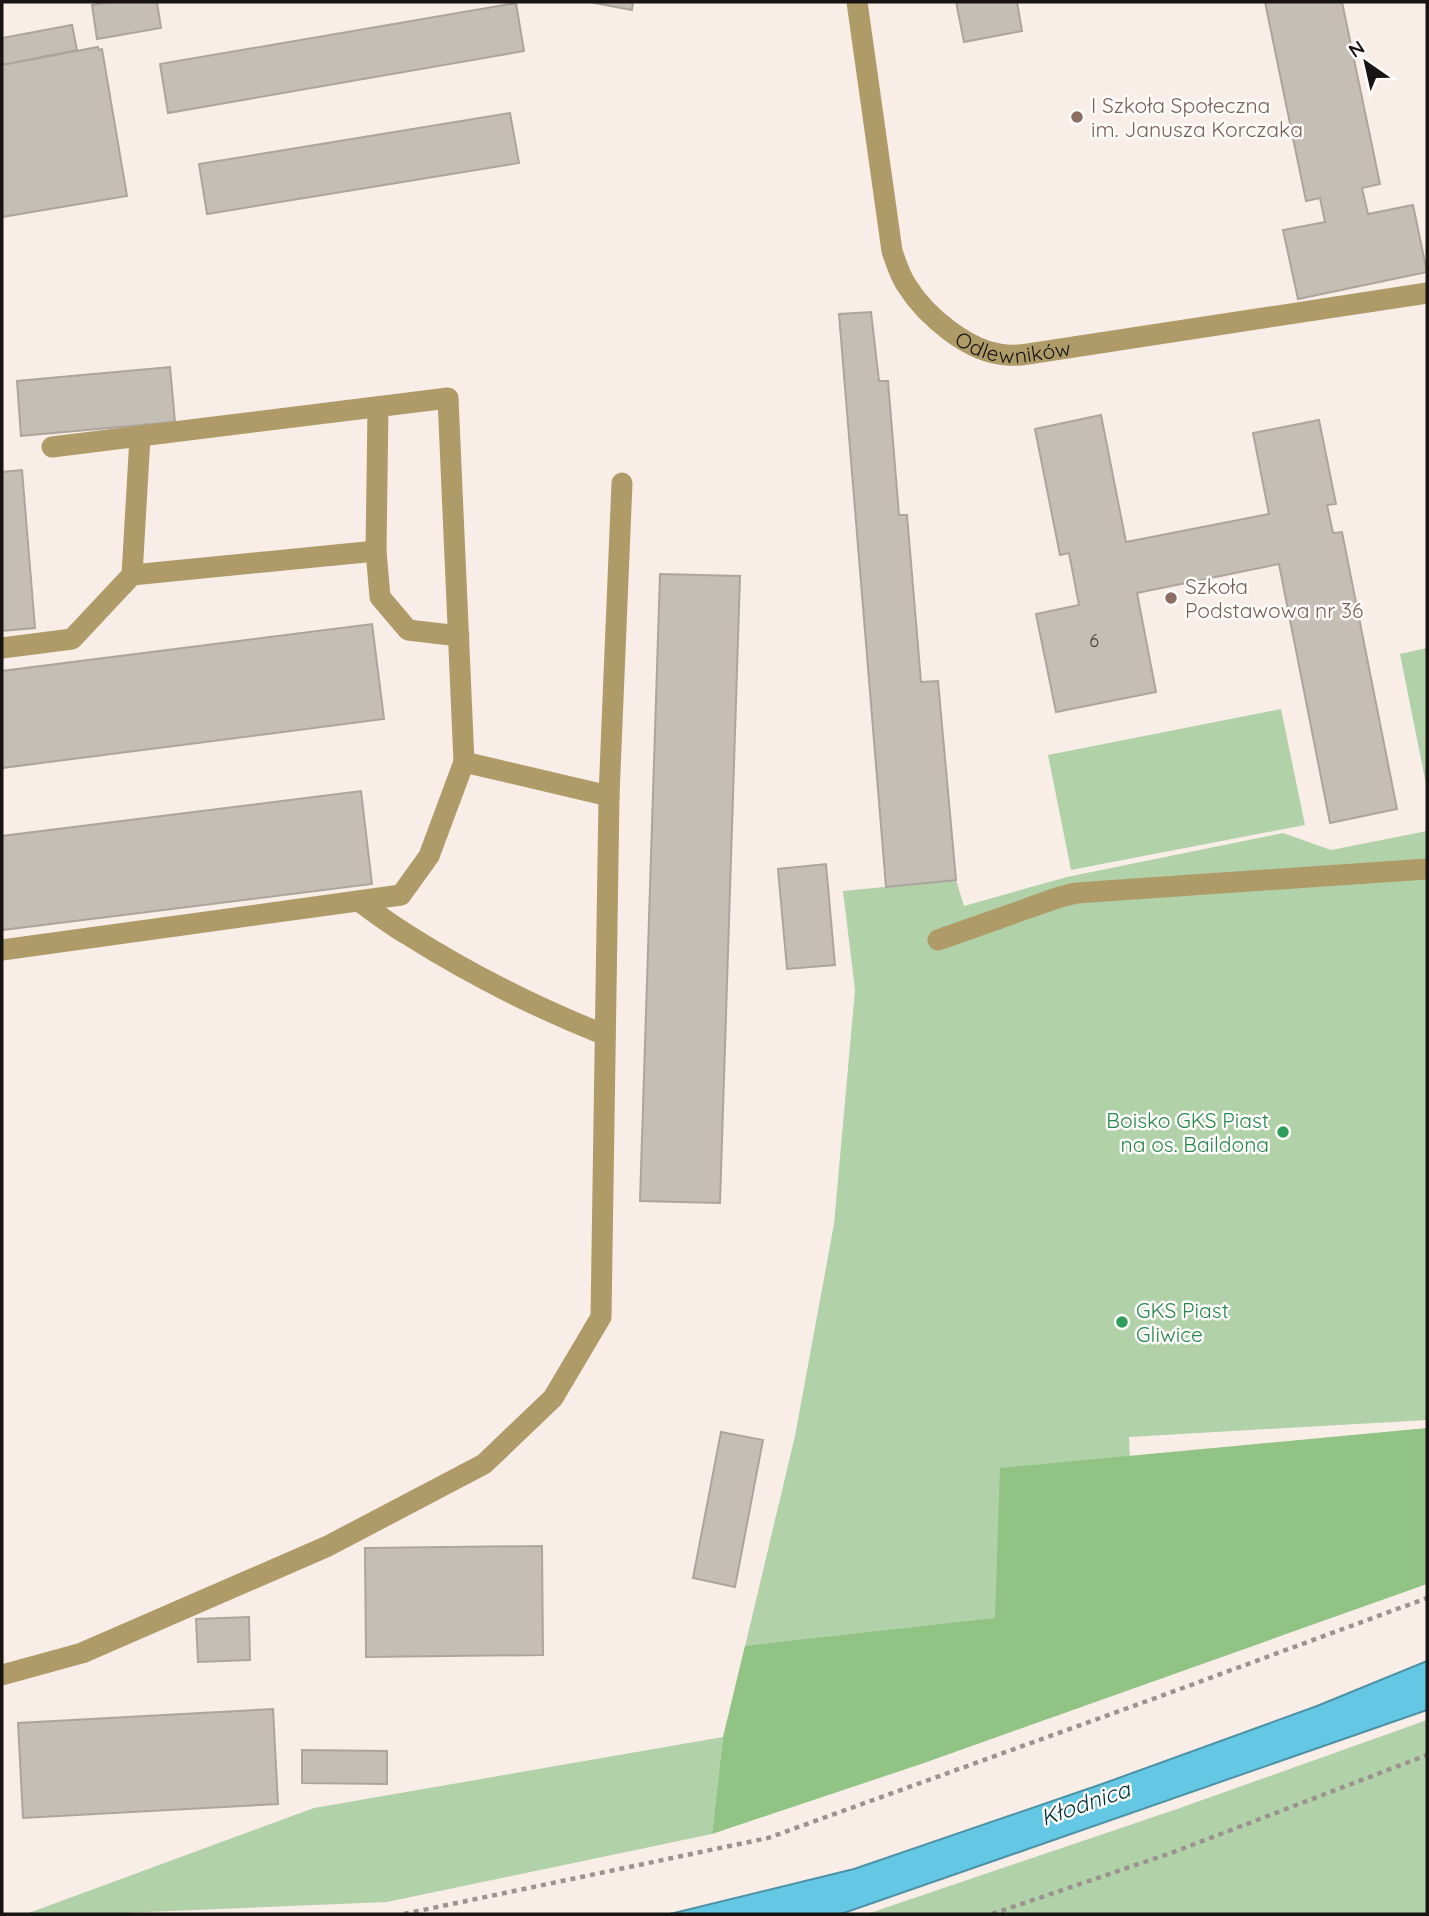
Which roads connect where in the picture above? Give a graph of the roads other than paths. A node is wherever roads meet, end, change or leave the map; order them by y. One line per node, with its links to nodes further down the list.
1 (857, 2): 2 (street, Odlewników)
2 (1427, 293)
3 (378, 407): 4 (street); 7 (street); 9 (street)
4 (139, 436): 5 (street); 8 (street)
5 (52, 447)
6 (622, 482): 12 (street)
7 (376, 551): 8 (street); 9 (street)
8 (132, 575): 10 (street)
9 (459, 636): 11 (street)
10 (2, 648)
11 (464, 762): 12 (street); 14 (street)
12 (609, 796): 17 (street)
13 (1427, 869): 15 (street)
14 (359, 901): 16 (street); 17 (street)
15 (938, 940)
16 (2, 950)
17 (605, 1035): 18 (street)
18 (2, 1675)

